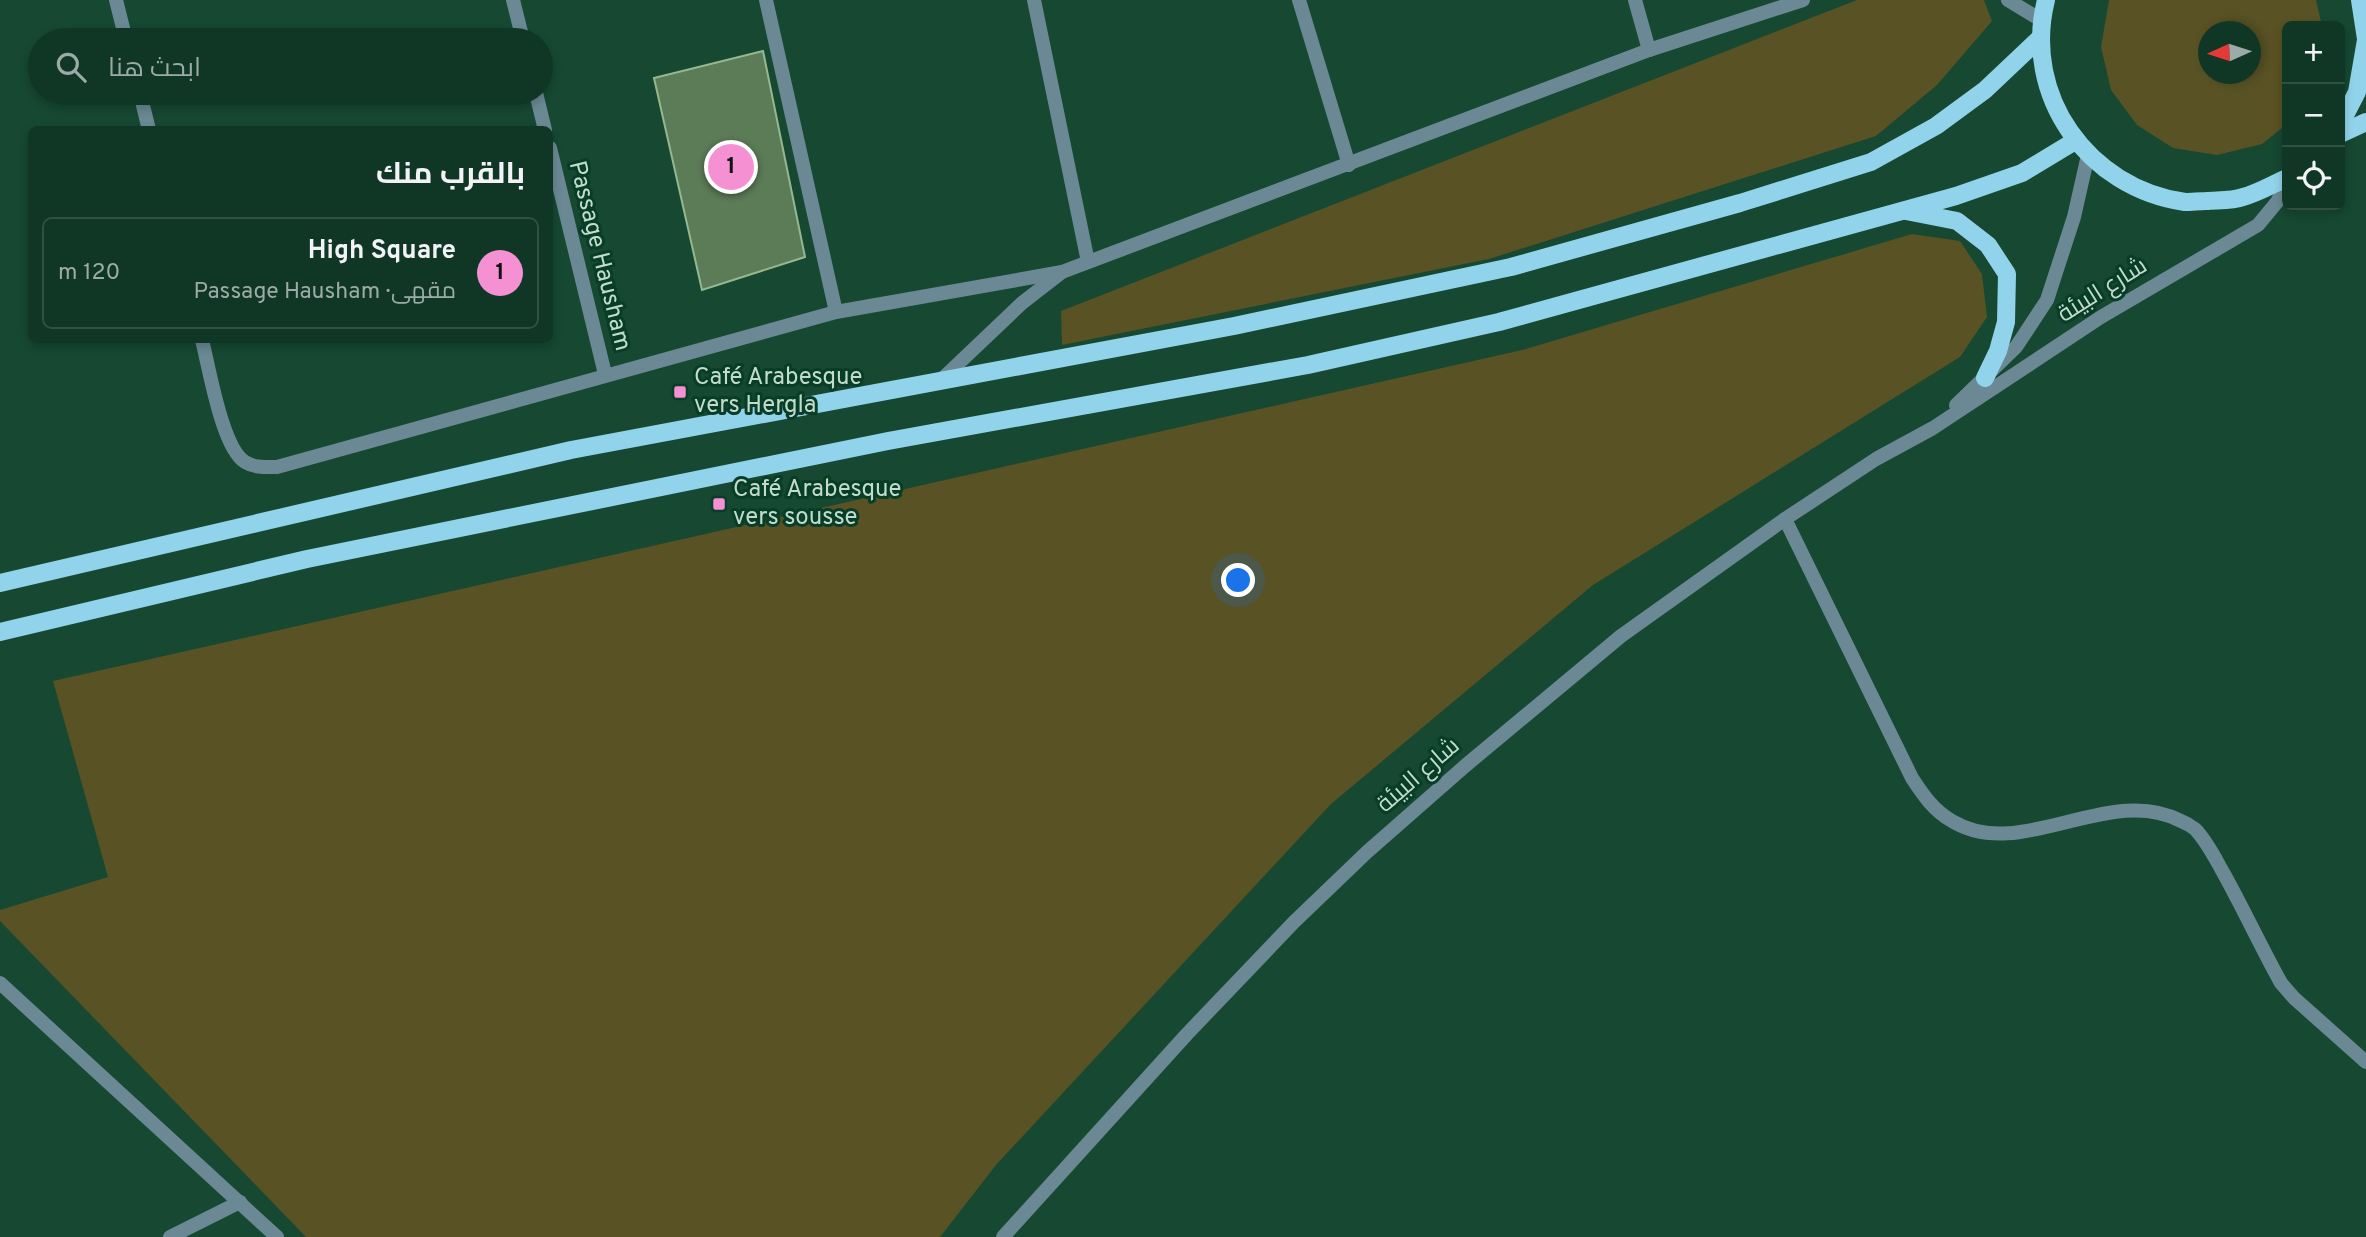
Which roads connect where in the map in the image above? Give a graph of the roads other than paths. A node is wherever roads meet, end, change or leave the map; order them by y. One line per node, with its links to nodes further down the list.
1 (116, 0): 11 (street)
2 (513, 0): 12 (street)
3 (766, 0): 32 (street)
4 (1034, 0): 30 (street)
5 (1299, 0): 26 (street)
6 (1635, 0): 15 (street)
7 (1803, 0): 15 (street)
8 (2008, 0): 13 (street)
9 (2046, 0): 13 (main road)
10 (2360, 0): 14 (main road)
11 (123, 28)
12 (520, 28)
13 (2041, 29): 23 (main road); 36 (main road)
14 (2366, 40): 18 (main road)
15 (1649, 50): 26 (street)
16 (143, 105): 20 (street)
17 (539, 105): 21 (street)
18 (2345, 115)
19 (2366, 122): 22 (main road)
20 (148, 126)
21 (544, 126)
22 (2345, 132)
23 (2075, 141): 24 (main road); 29 (main road)
24 (2088, 155): 27 (main road); 35 (street, شارع البيئة)
25 (553, 160): 34 (street, Passage Hausham)
26 (1349, 165): 30 (street)
27 (2282, 180)
28 (2282, 193): 37 (street, شارع البيئة)
29 (1902, 210): 35 (main road); 40 (main road)
30 (1088, 262): 31 (street)
31 (1062, 272): 32 (street); 36 (street)
32 (836, 312): 34 (street)
33 (203, 343): 34 (street)
34 (605, 374)
35 (1985, 378): 37 (street, شارع البيئة)
36 (941, 380): 39 (main road)
37 (1933, 428): 38 (street, شارع البيئة)
38 (1785, 519): 42 (street); 46 (street, شارع البيئة)
39 (0, 583)
40 (0, 632)
41 (0, 983): 43 (street)
42 (2366, 1062)
43 (240, 1202): 44 (street); 45 (street)
44 (170, 1237)
45 (277, 1237)
46 (1003, 1237)

